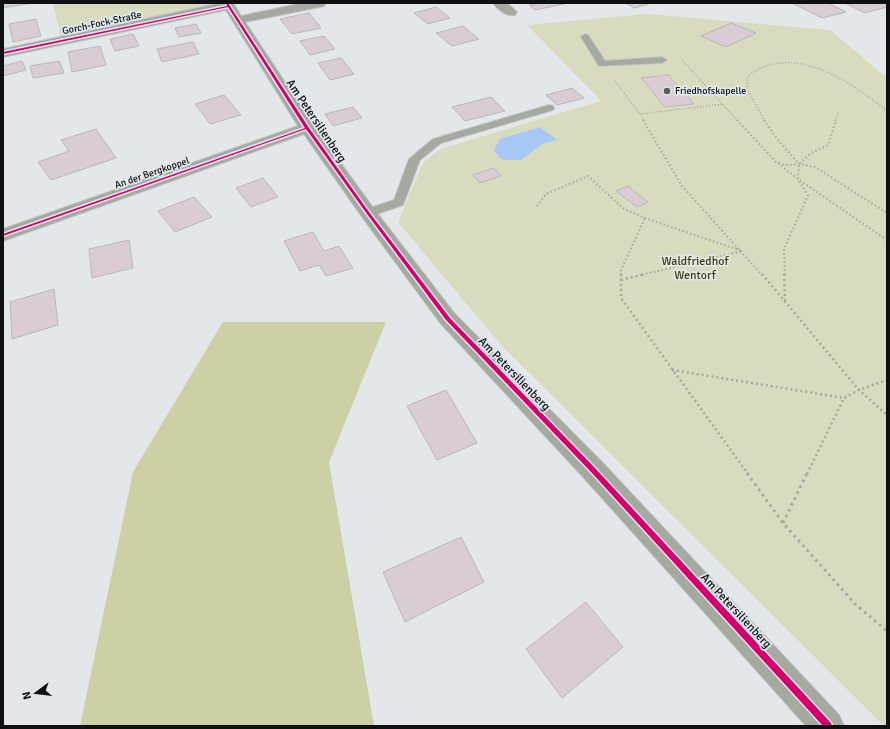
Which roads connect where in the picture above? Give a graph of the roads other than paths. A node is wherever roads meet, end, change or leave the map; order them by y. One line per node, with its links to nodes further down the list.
1 (320, 3): 3 (street, Gorch-Fock-Straße)
2 (499, 3): 4 (street)
3 (232, 10): 6 (street, Gorch-Fock-Straße); 9 (street, Am Petersilienberg)
4 (511, 12)
5 (585, 37): 7 (lane)
6 (3, 53)
7 (662, 60)
8 (549, 108): 10 (lane)
9 (307, 128): 10 (street, Am Petersilienberg); 11 (street, An der Bergkoppel)
10 (368, 213): 12 (street, Am Petersilienberg)
11 (3, 235)
12 (828, 726)

